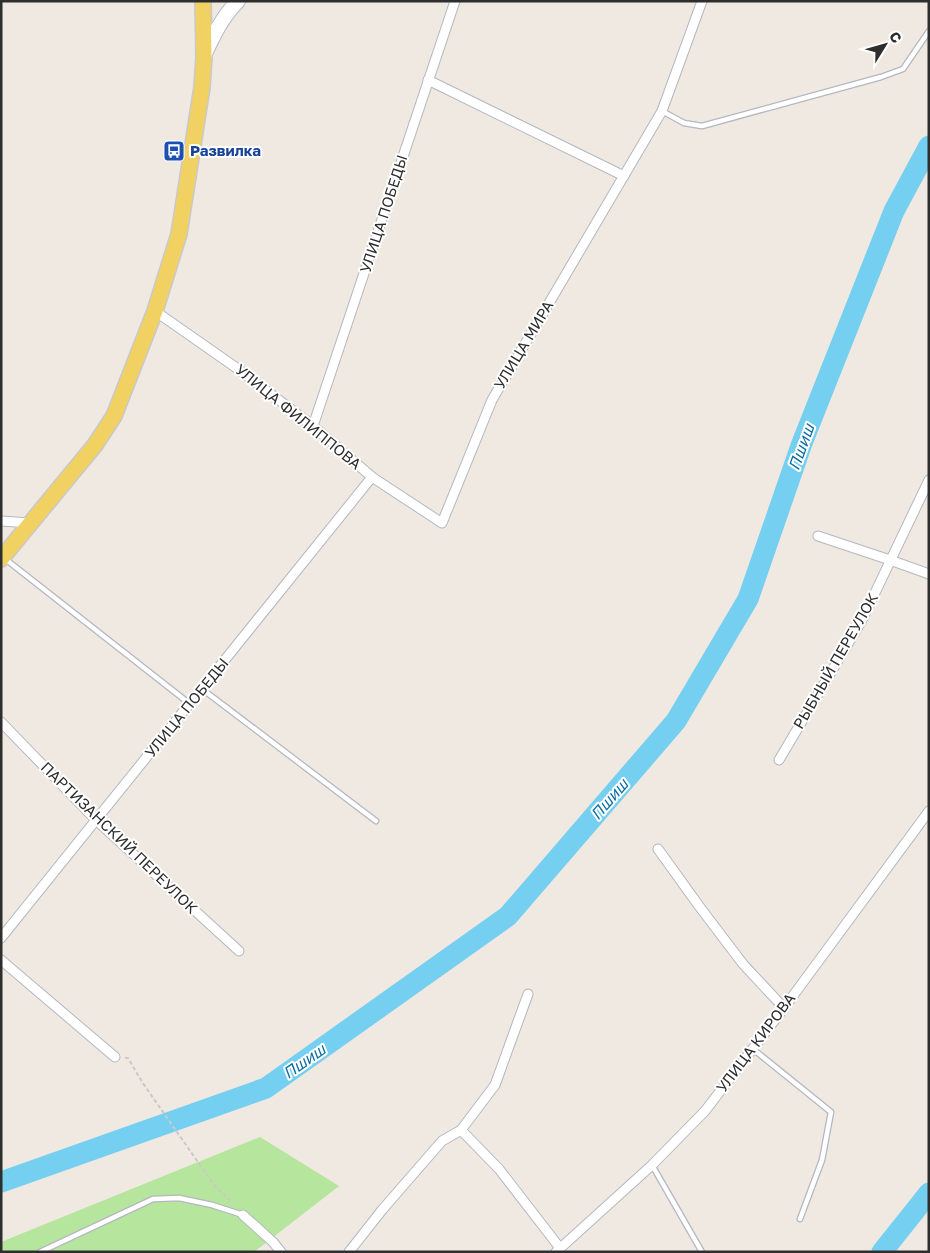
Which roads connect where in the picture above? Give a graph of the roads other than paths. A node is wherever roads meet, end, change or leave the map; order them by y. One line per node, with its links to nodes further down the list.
1 (203, 1): 6 (main road)
2 (238, 1): 6 (main road)
3 (454, 1): 7 (street, УЛИЦА ПОБЕДЫ)
4 (702, 1): 8 (street, УЛИЦА МИРА)
5 (929, 32): 8 (lane)
6 (204, 57): 10 (main road)
7 (428, 80): 9 (street); 11 (street, УЛИЦА ПОБЕДЫ)
8 (662, 111): 9 (street, УЛИЦА МИРА)
9 (624, 176): 16 (street, УЛИЦА МИРА)
10 (155, 311): 11 (street, УЛИЦА ФИЛИППОВА); 15 (main road)
11 (313, 426): 12 (street, УЛИЦА ФИЛИППОВА)
12 (372, 476): 16 (street, УЛИЦА ФИЛИППОВА); 21 (street, УЛИЦА ПОБЕДЫ)
13 (929, 480): 19 (street, РЫБНЫЙ ПЕРЕУЛОК)
14 (1, 522): 15 (street)
15 (31, 523): 18 (main road)
16 (442, 523)
17 (818, 536): 19 (street)
18 (2, 558): 22 (lane)
19 (890, 560): 20 (street); 24 (street, РЫБНЫЙ ПЕРЕУЛОК)
20 (929, 574)
21 (202, 688): 22 (street, УЛИЦА ПОБЕДЫ); 27 (lane)
22 (190, 704): 26 (street, УЛИЦА ПОБЕДЫ)
23 (1, 722): 26 (street, ПАРТИЗАНСКИЙ ПЕРЕУЛОК)
24 (778, 760)
25 (929, 811): 33 (street, УЛИЦА КИРОВА)
26 (96, 820): 29 (street, УЛИЦА ПОБЕДЫ); 30 (street, ПАРТИЗАНСКИЙ ПЕРЕУЛОК)
27 (376, 821)
28 (658, 849): 33 (street)
29 (1, 938)
30 (239, 951)
31 (1, 960): 35 (street)
32 (528, 994): 36 (street)
33 (784, 1008): 34 (street, УЛИЦА КИРОВА)
34 (753, 1048): 37 (street, УЛИЦА КИРОВА); 39 (lane)
35 (115, 1057)
36 (461, 1130): 40 (street); 43 (street)
37 (652, 1165): 40 (street, УЛИЦА КИРОВА); 44 (lane)
38 (243, 1215): 41 (lane); 42 (street)
39 (800, 1220)
40 (558, 1250)
41 (40, 1252)
42 (281, 1252)
43 (349, 1252)
44 (702, 1252)

